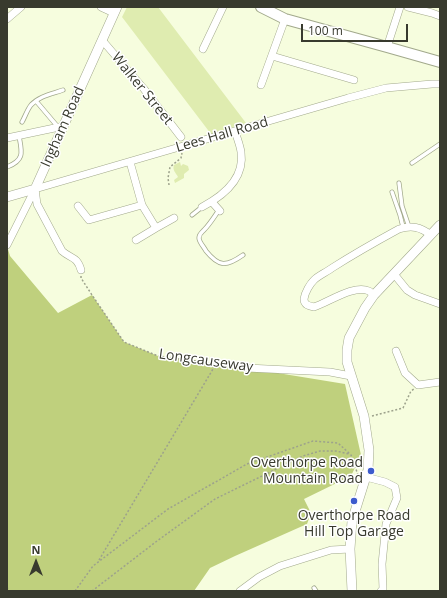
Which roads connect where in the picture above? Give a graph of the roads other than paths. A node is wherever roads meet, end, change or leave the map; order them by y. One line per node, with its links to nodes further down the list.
1 (21, 7): 9 (street)
2 (101, 7): 7 (street)
3 (223, 7): 13 (street)
4 (261, 7): 10 (main road)
5 (400, 7): 12 (street)
6 (408, 7): 8 (street)
7 (116, 10): 11 (street, Ingham Road)
8 (440, 16)
9 (7, 19)
10 (285, 19): 12 (main road); 14 (street)
11 (102, 40): 22 (street, Ingham Road); 25 (street, Walker Street)
12 (387, 46): 15 (main road)
13 (203, 49)
14 (272, 56): 16 (street); 18 (street)
15 (440, 62)
16 (354, 80)
17 (440, 84): 23 (street, Lees Hall Road)
18 (262, 85)
19 (63, 90): 20 (lane)
20 (36, 101): 21 (lane); 22 (lane)
21 (22, 122)
22 (61, 126): 24 (street); 32 (street, Ingham Road)
23 (235, 131): 28 (street, Lees Hall Road); 35 (street)
24 (19, 135): 26 (street); 30 (lane)
25 (181, 137)
26 (7, 138)
27 (440, 144): 29 (lane)
28 (130, 162): 32 (street, Lees Hall Road); 36 (street)
29 (412, 163)
30 (7, 167)
31 (399, 184): 43 (lane)
32 (35, 189): 34 (street, Lees Hall Road); 47 (street, Ingham Road); 49 (street)
33 (392, 192): 43 (lane)
34 (7, 197)
35 (212, 202): 38 (street); 39 (street)
36 (142, 205): 37 (street); 44 (street)
37 (78, 206)
38 (202, 207): 40 (lane)
39 (220, 211): 48 (lane)
40 (192, 215)
41 (174, 218): 44 (street)
42 (440, 225): 45 (street)
43 (406, 227): 45 (street); 51 (street)
44 (156, 228): 46 (street)
45 (431, 235): 50 (street)
46 (136, 240)
47 (7, 245)
48 (243, 255)
49 (81, 270)
50 (394, 274): 51 (street); 52 (street)
51 (374, 295): 55 (street)
52 (440, 304)
53 (396, 351): 56 (street)
54 (247, 368): 55 (street, Longcauseway)
55 (351, 376): 57 (street)
56 (440, 382)
57 (366, 477): 58 (street); 61 (street)
58 (350, 549): 59 (street); 60 (street)
59 (240, 591)
60 (352, 591)
61 (381, 591)

